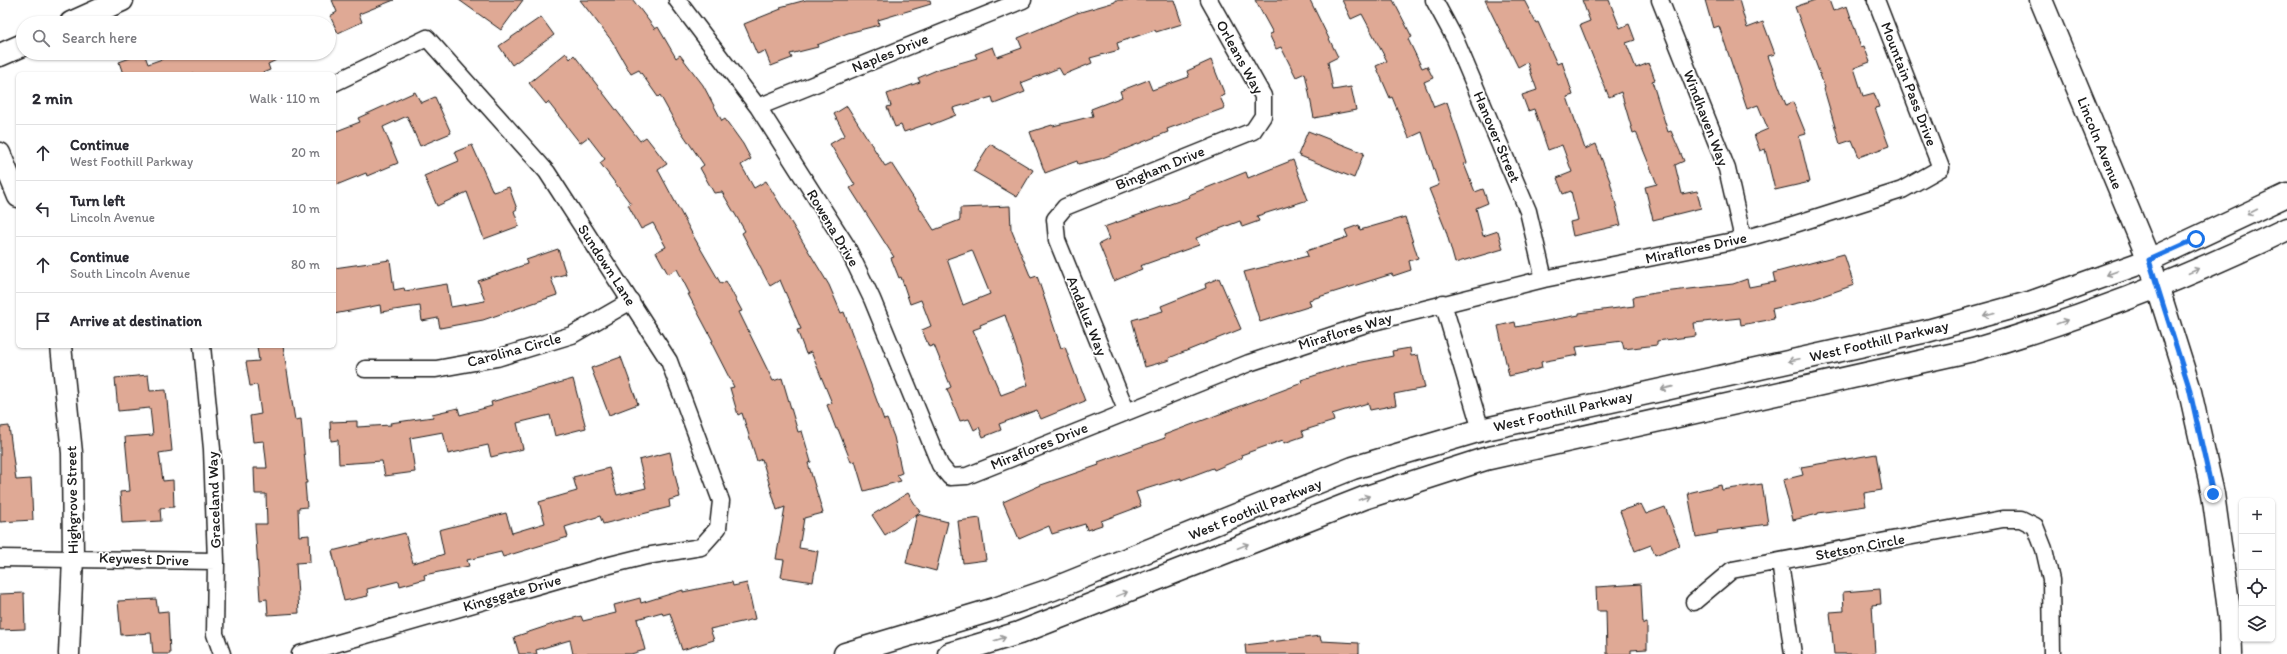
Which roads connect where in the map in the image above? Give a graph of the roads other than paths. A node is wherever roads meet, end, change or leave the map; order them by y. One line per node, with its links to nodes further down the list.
1 (122, 0): 9 (main road)
2 (677, 0): 13 (street, Rowena Drive)
3 (1022, 0): 13 (street, Naples Drive)
4 (1209, 0): 14 (street, Orleans Way)
5 (1434, 0): 23 (street, Hanover Street)
6 (1660, 0): 21 (street, Windhaven Way)
7 (1876, 0): 16 (street, Mountain Pass Drive)
8 (2041, 0): 22 (main road, Lincoln Avenue)
9 (87, 16)
10 (16, 48): 11 (main road)
11 (0, 55)
12 (336, 83): 25 (street, Sundown Lane)
13 (758, 107): 32 (street, Rowena Drive)
14 (1263, 116): 19 (street, Bingham Drive)
15 (0, 153): 17 (street)
16 (1941, 168): 21 (street, Miraflores Drive)
17 (16, 192)
18 (2287, 195): 22 (main road, West Foothill Parkway, one-way to 22)
19 (1055, 219): 30 (street, Andaluz Way)
20 (2287, 229): 24 (main road, West Foothill Parkway, one-way to 20)
21 (1743, 238): 23 (street, Miraflores Drive)
22 (2149, 260): 24 (main road, Lincoln Avenue); 31 (main road, West Foothill Parkway, one-way to 31)
23 (1544, 279): 26 (street, Miraflores Drive)
24 (2158, 286): 43 (main road, West Foothill Parkway, one-way to 24); 46 (main road, Lincoln Avenue)
25 (631, 301): 29 (street, Carolina Circle); 33 (street, Sundown Lane)
26 (1443, 303): 30 (street, Miraflores Way); 31 (street)
27 (61, 348): 34 (street, Highgrove Street)
28 (202, 348): 36 (street, Graceland Way)
29 (365, 370)
30 (1126, 410): 32 (street, Miraflores Drive)
31 (1481, 430): 42 (main road, West Foothill Parkway)
32 (950, 477)
33 (718, 528): 41 (street, Kingsgate Drive)
34 (73, 557): 35 (street, Keywest Drive); 36 (street, Keywest Drive); 39 (street, Highgrove Street)
35 (0, 558)
36 (216, 561): 40 (street, Graceland Way)
37 (1780, 562): 38 (street, Stetson Circle); 44 (street); 45 (street, Stetson Circle)
38 (1694, 602)
39 (69, 654)
40 (222, 654)
41 (300, 654)
42 (845, 654)
43 (950, 654)
44 (1793, 654)
45 (2052, 654)
46 (2231, 654)

